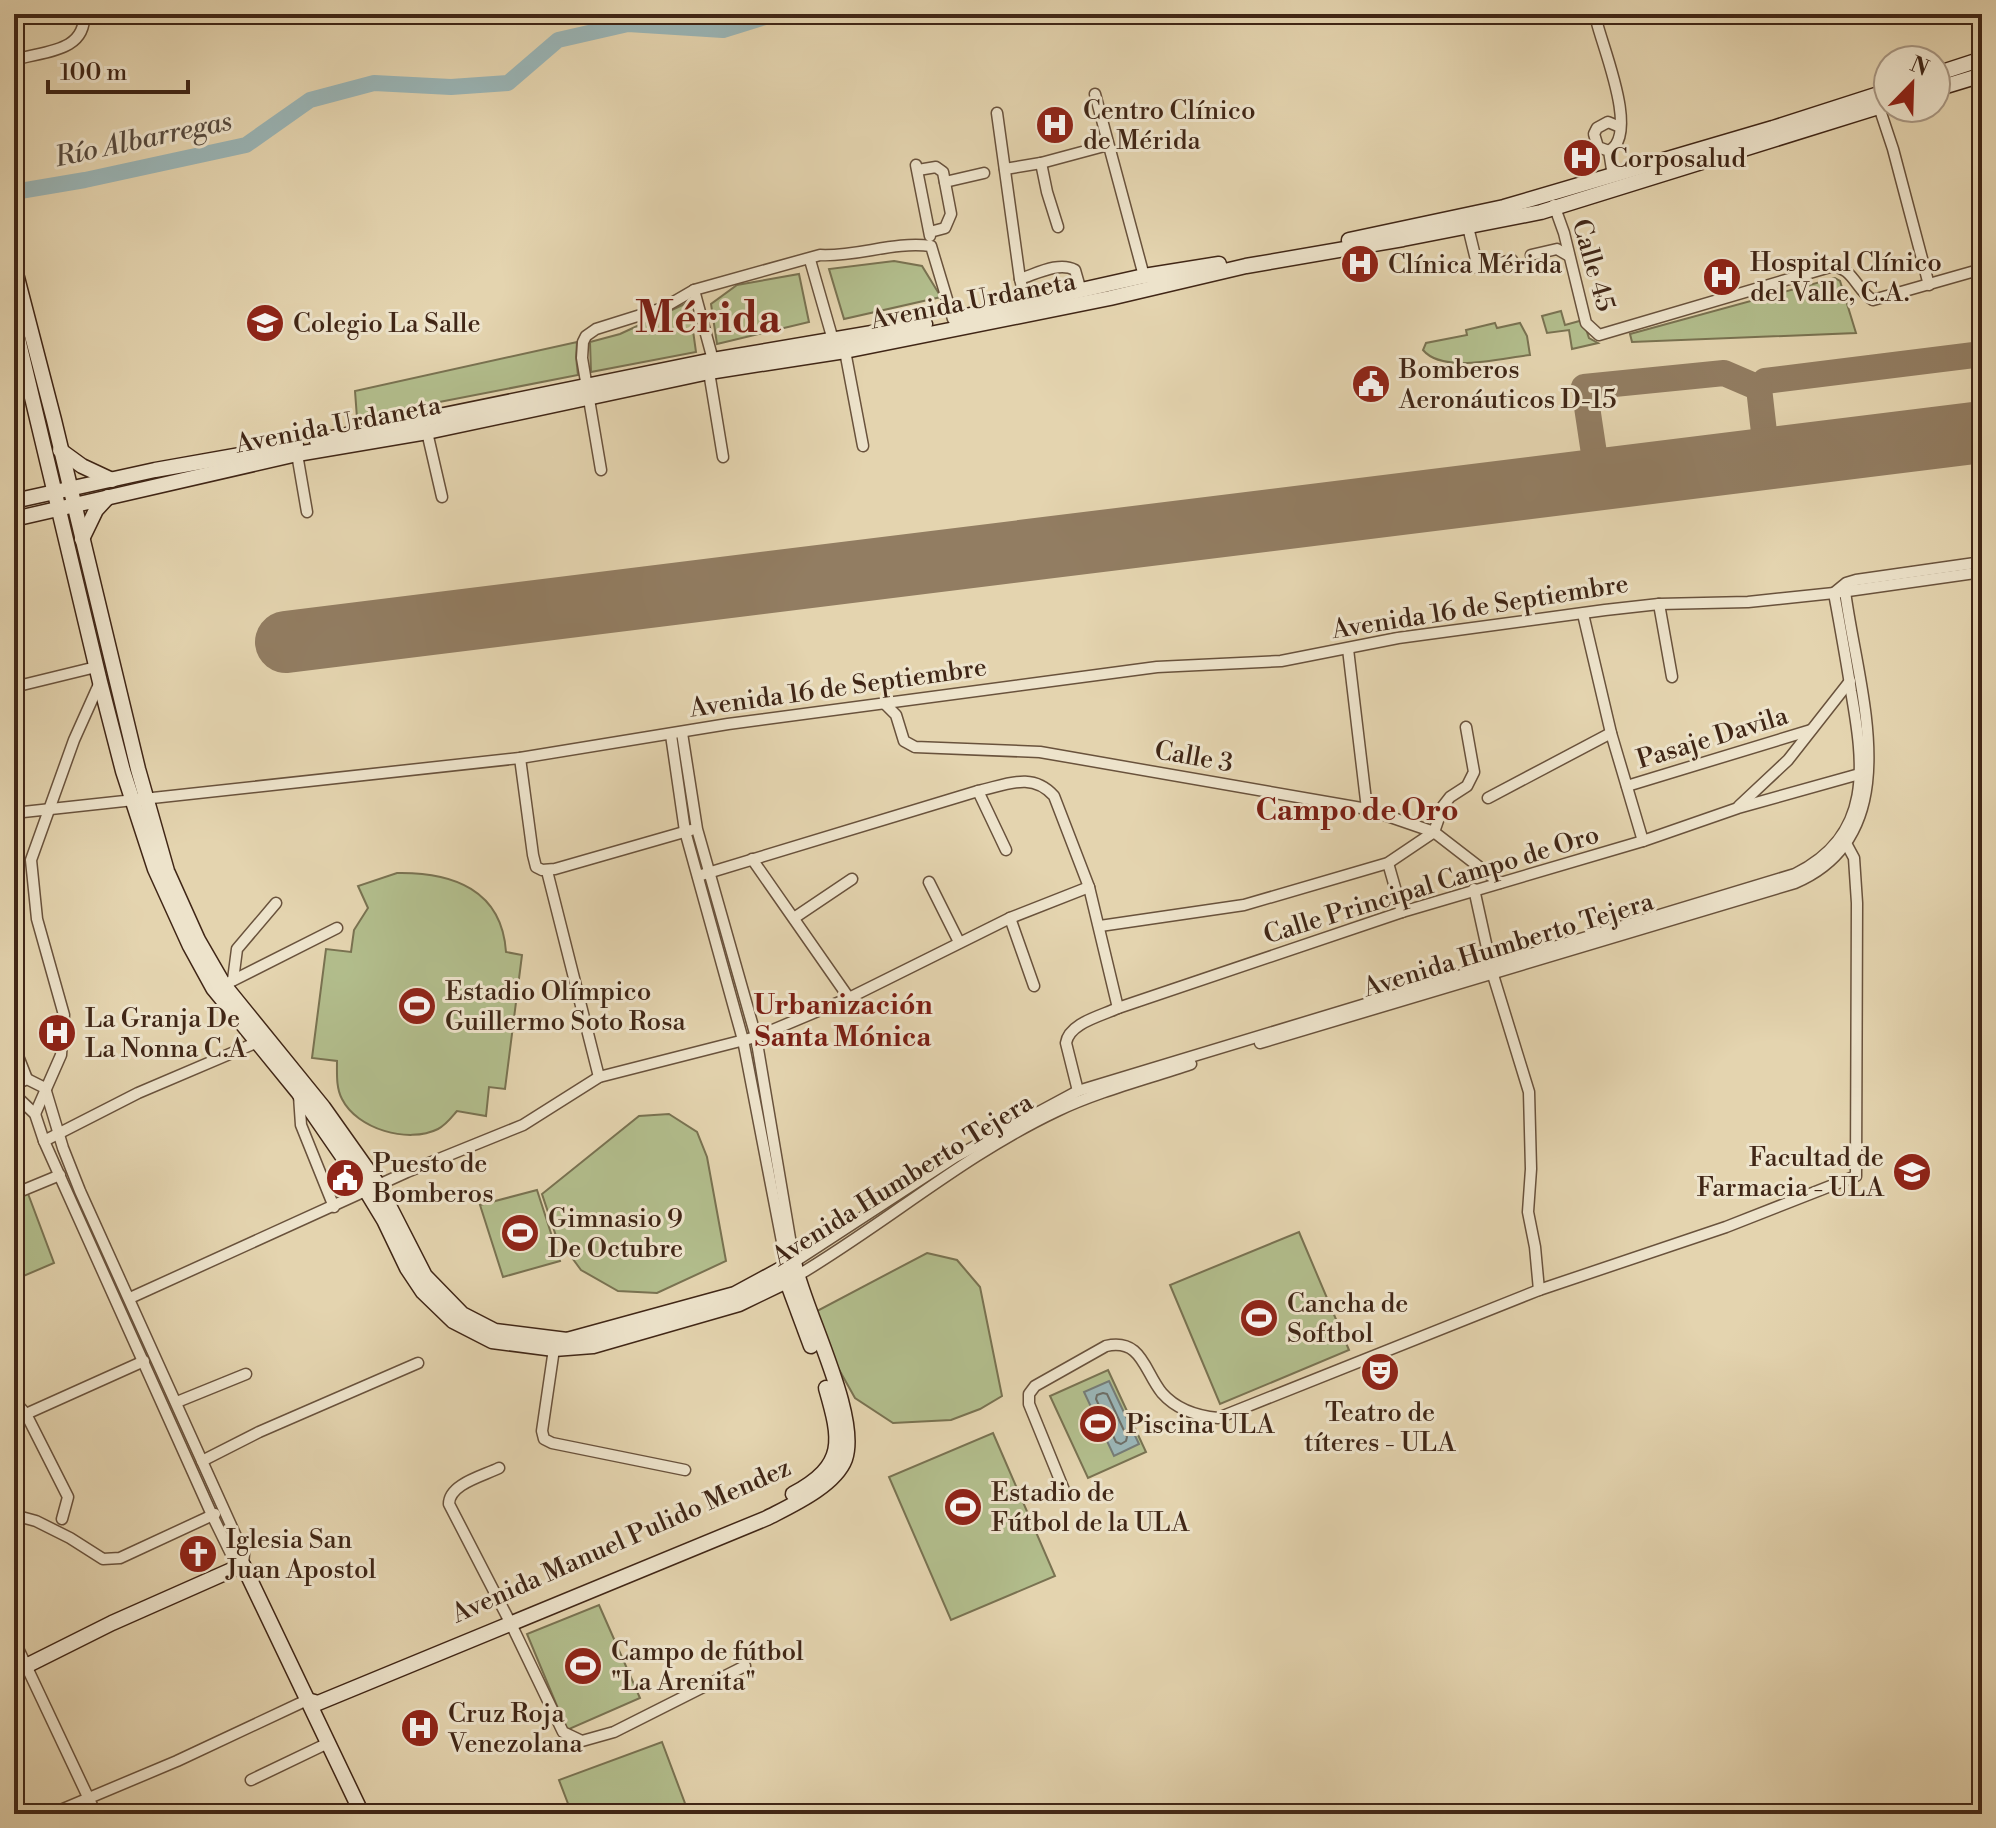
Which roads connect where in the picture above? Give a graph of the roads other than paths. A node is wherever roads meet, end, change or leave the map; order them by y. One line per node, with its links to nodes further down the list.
1 (84, 14): 4 (street)
2 (1597, 23): 13 (street)
3 (1982, 59): 5 (street)
4 (14, 60)
5 (1952, 69)
6 (1982, 75): 7 (street)
7 (1952, 84)
8 (1095, 94): 14 (street)
9 (1872, 102): 19 (street, Avenida Urdaneta)
10 (1872, 102): 21 (street, Avenida Urdaneta)
11 (997, 113): 17 (street)
12 (1888, 124): 34 (street)
13 (1620, 127): 15 (street); 15 (street)
14 (1108, 145): 16 (street); 32 (street)
15 (1609, 151): 19 (street)
16 (1041, 163): 17 (street); 22 (street)
17 (1005, 169): 33 (street)
18 (984, 173): 20 (street)
19 (1613, 176): 21 (street, Avenida Urdaneta)
20 (945, 182): 24 (street); 24 (street)
21 (1553, 201): 23 (street, Avenida Urdaneta); 27 (street, Calle 45); 32 (street, Avenida Urdaneta)
22 (1058, 227)
23 (1468, 227): 29 (street); 41 (street, Avenida Urdaneta)
24 (930, 232): 25 (street)
25 (931, 246): 28 (street); 38 (street)
26 (1531, 255): 27 (street)
27 (1569, 256): 34 (street, Calle 45)
28 (810, 260): 35 (street); 40 (street)
29 (1512, 260)
30 (14, 266): 42 (street)
31 (1982, 267): 34 (street)
32 (1144, 276): 36 (street, Avenida Urdaneta)
33 (1020, 279): 36 (street); 37 (street)
34 (1928, 283)
35 (694, 290): 43 (street); 45 (street)
36 (1081, 291): 37 (street, Avenida Urdaneta)
37 (1026, 303): 38 (street, Avenida Urdaneta)
38 (953, 319): 40 (street, Avenida Urdaneta)
39 (14, 322): 42 (street)
40 (833, 340): 43 (street, Avenida Urdaneta)
41 (845, 351): 43 (street, Avenida Urdaneta); 47 (street)
42 (29, 353): 44 (street); 48 (street)
43 (711, 366): 45 (street, Avenida Urdaneta); 50 (street)
44 (19, 372): 51 (street)
45 (589, 392): 46 (street, Avenida Urdaneta); 52 (street); 53 (street, Avenida Urdaneta)
46 (427, 432): 49 (street, Avenida Urdaneta); 55 (street)
47 (863, 446)
48 (60, 450): 53 (street); 57 (street)
49 (297, 454): 54 (street, Avenida Urdaneta); 58 (street)
50 (723, 457)
51 (47, 460): 56 (street); 57 (street)
52 (601, 470)
53 (112, 480): 57 (street, Avenida Urdaneta)
54 (108, 497): 57 (street, Avenida Urdaneta); 60 (street)
55 (442, 497)
56 (20, 500): 57 (street)
57 (64, 503): 59 (street); 60 (street); 67 (street)
58 (307, 512)
59 (20, 517)
60 (82, 539): 80 (street)
61 (1982, 562): 63 (street, Avenida 16 de Septiembre)
62 (1982, 572): 63 (street, Avenida 16 de Septiembre)
63 (1839, 592): 64 (street, Avenida 16 de Septiembre); 69 (street, Avenida Humberto Tejera); 77 (street, Avenida Humberto Tejera)
64 (1659, 604): 65 (street, Avenida 16 de Septiembre); 68 (street)
65 (1583, 614): 66 (street, Avenida 16 de Septiembre); 74 (street)
66 (1348, 649): 71 (street, Avenida 16 de Septiembre); 83 (street)
67 (98, 674): 70 (street); 80 (street); 84 (street)
68 (1672, 677)
69 (1850, 681): 73 (street); 77 (street, Avenida Humberto Tejera)
70 (14, 687)
71 (885, 704): 75 (street, Avenida 16 de Septiembre); 83 (street, Calle 3)
72 (1466, 727): 87 (street)
73 (1811, 730): 78 (street, Pasaje Davila); 82 (street)
74 (1611, 733): 78 (street); 81 (street)
75 (676, 734): 76 (street, Avenida 16 de Septiembre); 86 (street, Avenida Manuel Pulido Mendez)
76 (520, 758): 80 (street, Avenida 16 de Septiembre); 93 (street)
77 (1864, 772): 82 (street, Calle Principal Campo de Oro); 89 (street, Avenida Humberto Tejera); 107 (street, Avenida Humberto Tejera)
78 (1627, 786): 88 (street)
79 (978, 791): 90 (street); 91 (street); 98 (street)
80 (140, 798): 84 (street, Avenida 16 de Septiembre); 108 (street, Avenida Humberto Tejera); 113 (street, Avenida Humberto Tejera)
81 (1488, 798)
82 (1738, 808): 88 (street, Calle Principal Campo de Oro)
83 (1367, 809): 87 (street, Calle 3)
84 (50, 810): 85 (street, Avenida 16 de Septiembre); 119 (street)
85 (14, 813)
86 (691, 830): 93 (street); 94 (street, Avenida Manuel Pulido Mendez)
87 (1434, 832): 92 (street); 97 (street, Calle 3)
88 (1643, 841): 97 (street, Calle Principal Campo de Oro)
89 (1847, 845): 107 (street, Avenida Humberto Tejera); 131 (street)
90 (1006, 850)
91 (752, 859): 94 (street); 102 (street)
92 (1388, 863): 101 (street); 104 (street)
93 (547, 871): 116 (street)
94 (703, 874): 112 (street); 114 (street, Avenida Manuel Pulido Mendez)
95 (852, 879): 102 (street)
96 (929, 882): 106 (street)
97 (1500, 883): 99 (street, Calle Principal Campo de Oro)
98 (1089, 887): 103 (street); 104 (street)
99 (1474, 889): 101 (street, Calle Principal Campo de Oro); 107 (street)
100 (276, 903): 108 (street)
101 (1402, 912): 111 (street, Calle Principal Campo de Oro)
102 (794, 918): 110 (street)
103 (1010, 918): 106 (street); 109 (street)
104 (1100, 926): 111 (street)
105 (337, 928): 108 (street)
106 (959, 942): 110 (street)
107 (1492, 970): 120 (street, Avenida Humberto Tejera); 130 (street, Avenida Humberto Tejera); 131 (street)
108 (228, 983): 113 (street, Avenida Humberto Tejera)
109 (1034, 986)
110 (849, 998): 112 (street)
111 (1118, 1008): 120 (street, Calle Principal Campo de Oro)
112 (756, 1037): 114 (street); 130 (street)
113 (261, 1040): 121 (street, Avenida Humberto Tejera); 124 (street); 127 (street, Avenida Humberto Tejera)
114 (743, 1040): 116 (street); 130 (street, Avenida Manuel Pulido Mendez)
115 (14, 1046): 117 (street)
116 (599, 1077): 127 (street)
117 (27, 1079): 118 (street); 119 (street)
118 (14, 1085)
119 (45, 1088): 123 (street); 124 (street)
120 (1078, 1091): 130 (street, Avenida Humberto Tejera)
121 (298, 1092): 127 (street, Avenida Humberto Tejera); 129 (street)
122 (14, 1094): 123 (street)
123 (35, 1114): 125 (street)
124 (58, 1134): 125 (street); 132 (street)
125 (44, 1141): 126 (street)
126 (60, 1175): 128 (street); 134 (street)
127 (373, 1189): 129 (street); 130 (street, Avenida Humberto Tejera); 133 (street, Avenida Humberto Tejera)
128 (14, 1194)
129 (334, 1207): 132 (street)
130 (790, 1272): 133 (street, Avenida Humberto Tejera); 149 (street, Avenida Manuel Pulido Mendez)
131 (1539, 1290): 143 (street)
132 (130, 1298): 138 (street)
133 (554, 1349): 142 (street)
134 (144, 1361): 139 (street); 146 (street)
135 (418, 1363): 140 (street)
136 (246, 1374): 138 (street)
137 (14, 1401): 139 (street)
138 (177, 1402): 140 (street)
139 (26, 1414): 147 (street)
140 (202, 1461): 144 (street)
141 (499, 1468): 149 (street)
142 (685, 1470)
143 (1064, 1490)
144 (223, 1510): 146 (street); 148 (street)
145 (14, 1515): 146 (street)
146 (212, 1515): 148 (street)
147 (62, 1519)
148 (243, 1565): 152 (street); 153 (street)
149 (508, 1620): 151 (street); 153 (street, Avenida Manuel Pulido Mendez)
150 (14, 1640): 152 (street)
151 (745, 1666)
152 (20, 1669): 156 (street)
153 (307, 1700): 154 (street); 156 (street)
154 (326, 1744): 155 (street); 159 (street)
155 (251, 1780)
156 (88, 1799): 157 (street); 158 (street)
157 (51, 1814)
158 (96, 1814)
159 (362, 1814)

